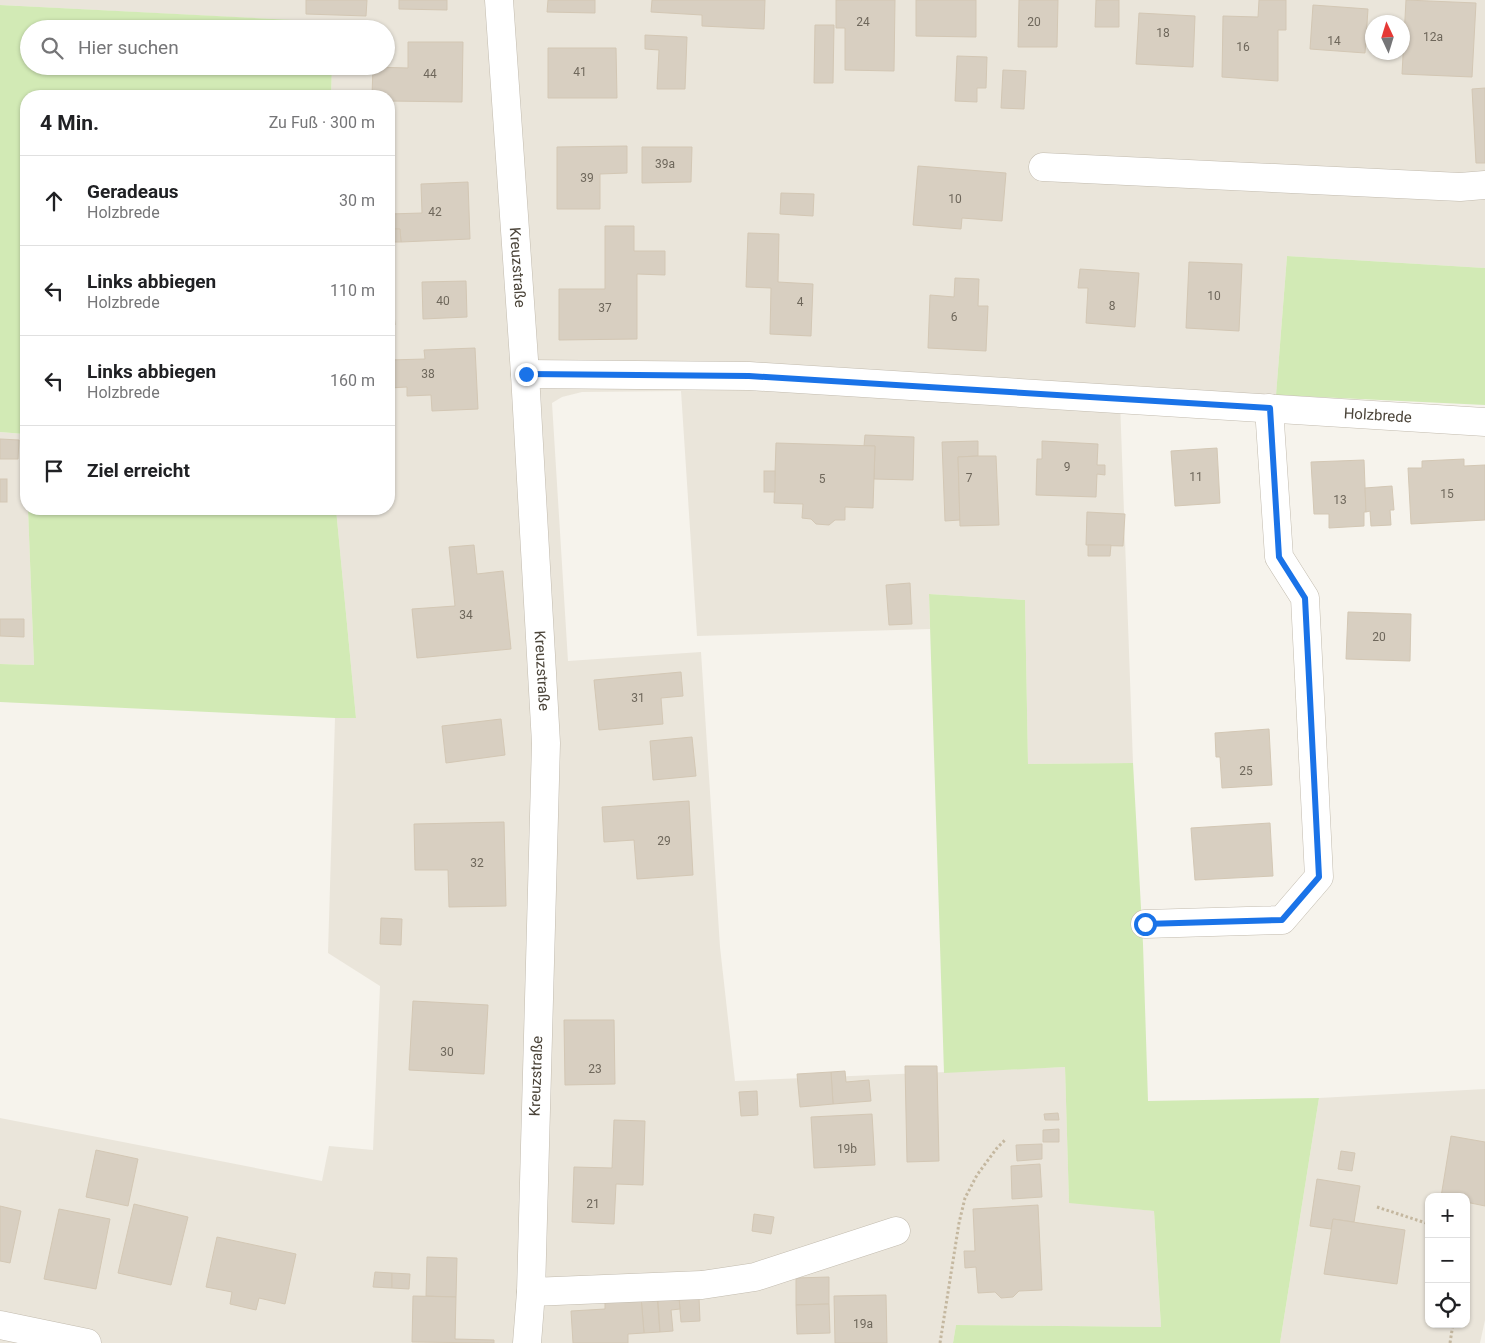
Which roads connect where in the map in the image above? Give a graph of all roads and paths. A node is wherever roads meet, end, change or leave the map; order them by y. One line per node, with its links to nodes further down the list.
1 (499, 0): 4 (street, Kreuzstraße)
2 (1043, 167): 3 (street)
3 (1485, 184)
4 (526, 374): 5 (street, Holzbrede); 12 (street, Kreuzstraße)
5 (1270, 408): 6 (street, Holzbrede); 7 (street)
6 (1485, 422)
7 (1145, 924)
8 (1006, 1140): 17 (path)
9 (1377, 1207): 10 (path)
10 (1425, 1223)
11 (896, 1231): 12 (street)
12 (531, 1292): 16 (street, Kreuzstraße)
13 (0, 1325): 15 (street)
14 (1452, 1328): 18 (path)
15 (87, 1343)
16 (527, 1343)
17 (940, 1343)
18 (1450, 1343)

